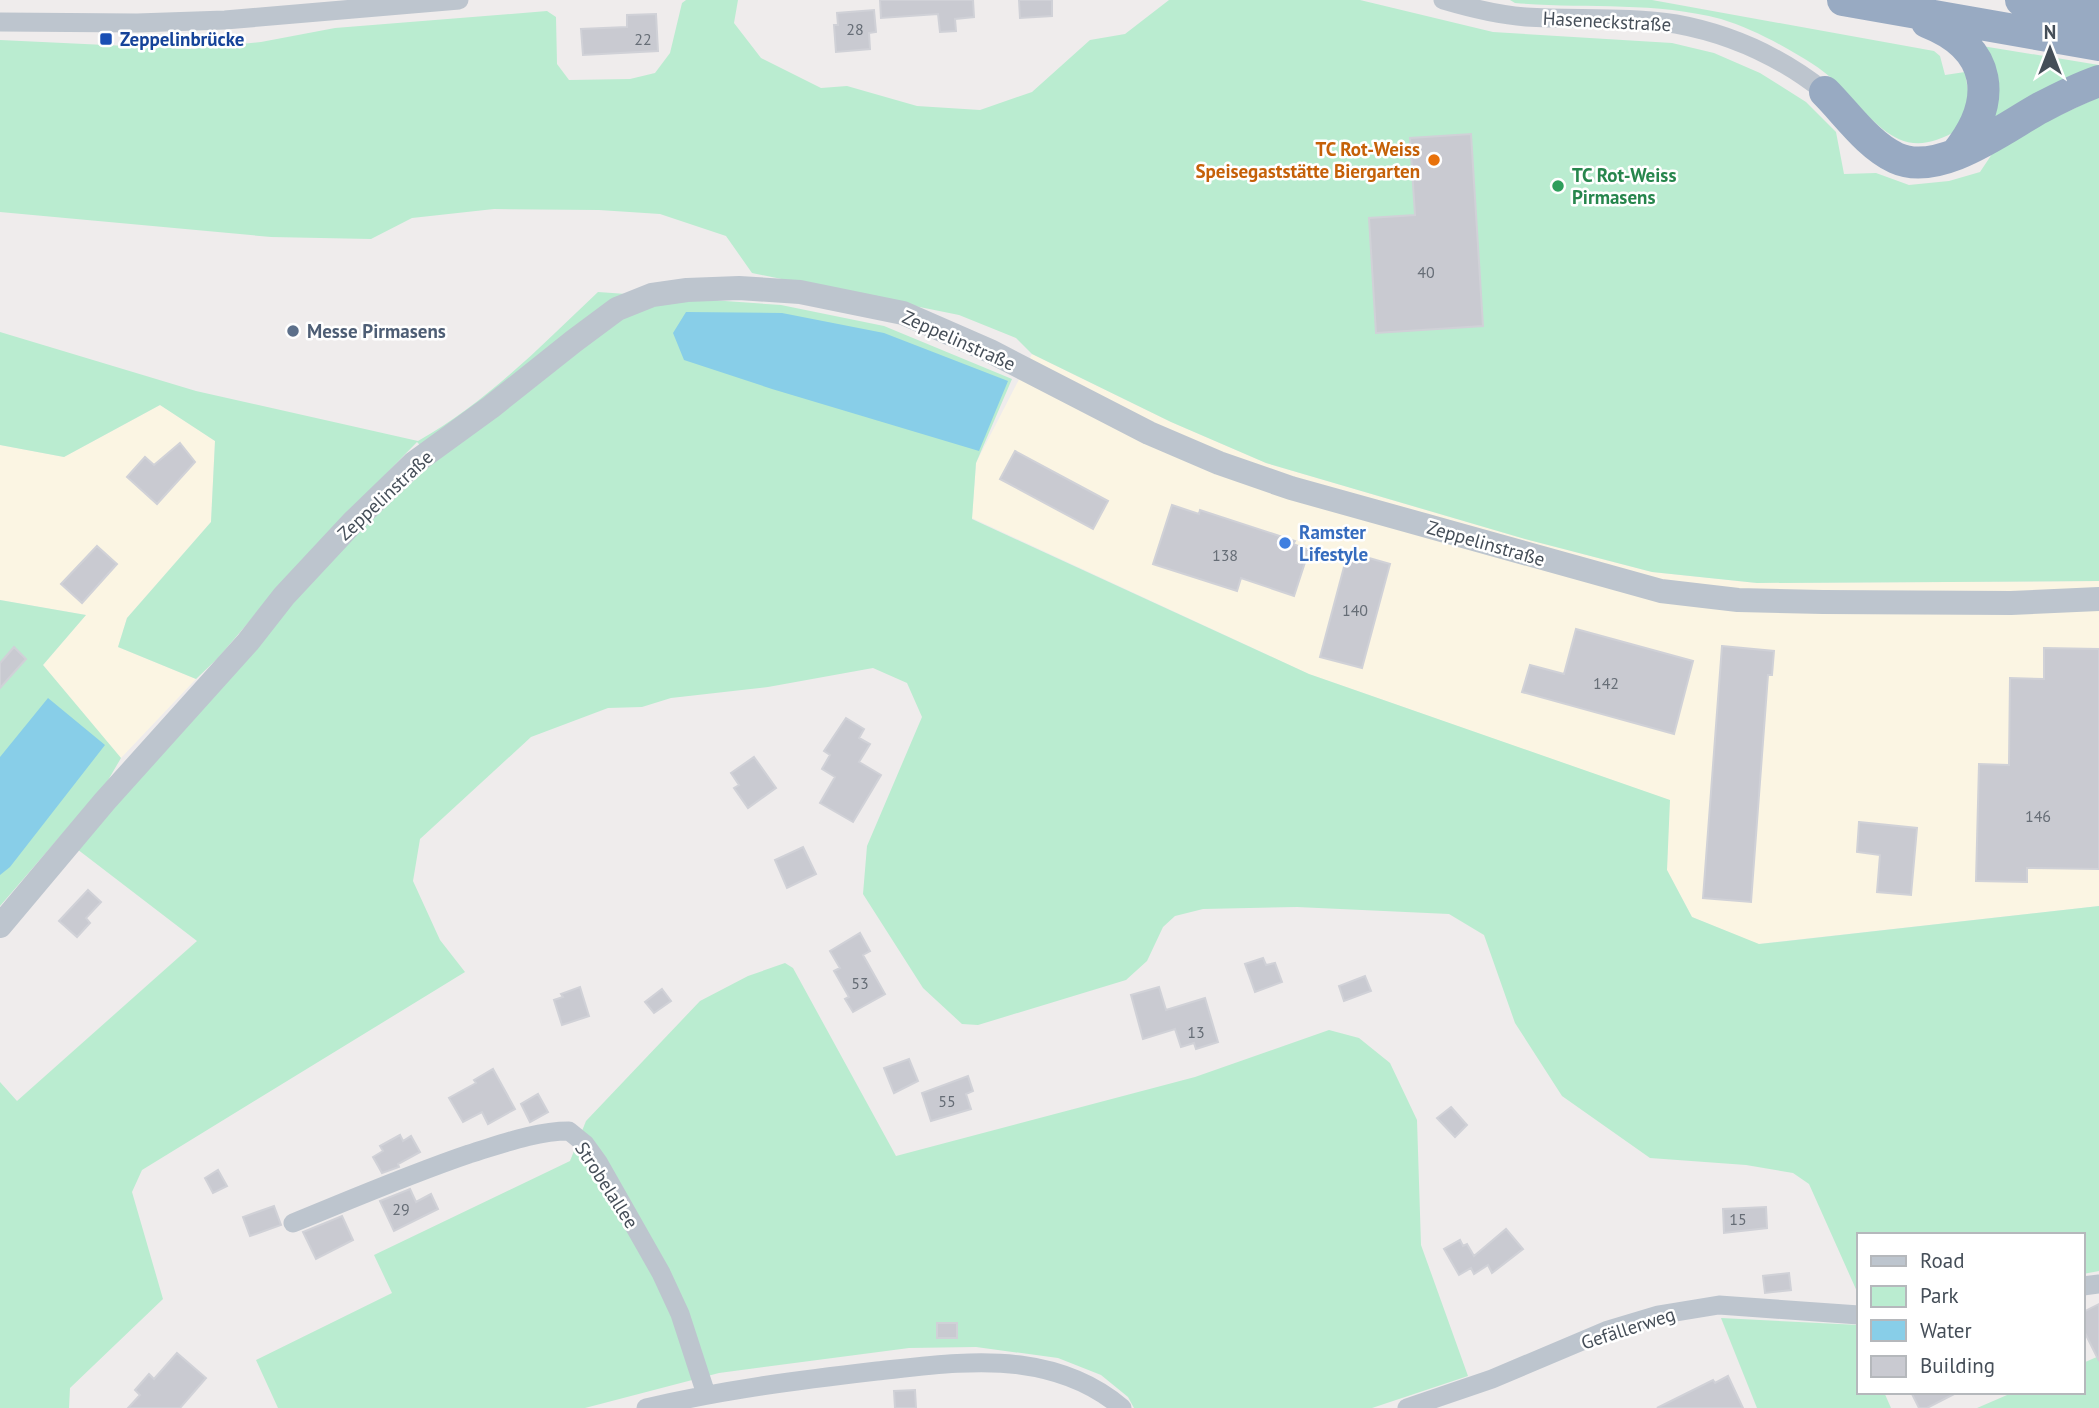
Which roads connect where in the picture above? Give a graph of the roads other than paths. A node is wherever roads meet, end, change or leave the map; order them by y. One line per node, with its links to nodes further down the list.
1 (459, 0): 7 (street)
2 (1843, 0): 5 (highway)
3 (2021, 0): 6 (highway)
4 (1453, 1): 10 (street, Haseneckstraße)
5 (1884, 8): 8 (highway); 11 (highway)
6 (2099, 14)
7 (0, 22)
8 (2099, 45)
9 (2099, 80): 11 (highway)
10 (1825, 92): 11 (highway)
11 (1956, 154)
12 (2099, 599): 13 (street, Zeppelinstraße)
13 (0, 926)
14 (293, 1223): 16 (street, Strobelallee)
15 (1857, 1315): 19 (street, Gefällerweg)
16 (706, 1394): 17 (street); 18 (street)
17 (646, 1408)
18 (1122, 1408)
19 (1408, 1408)

